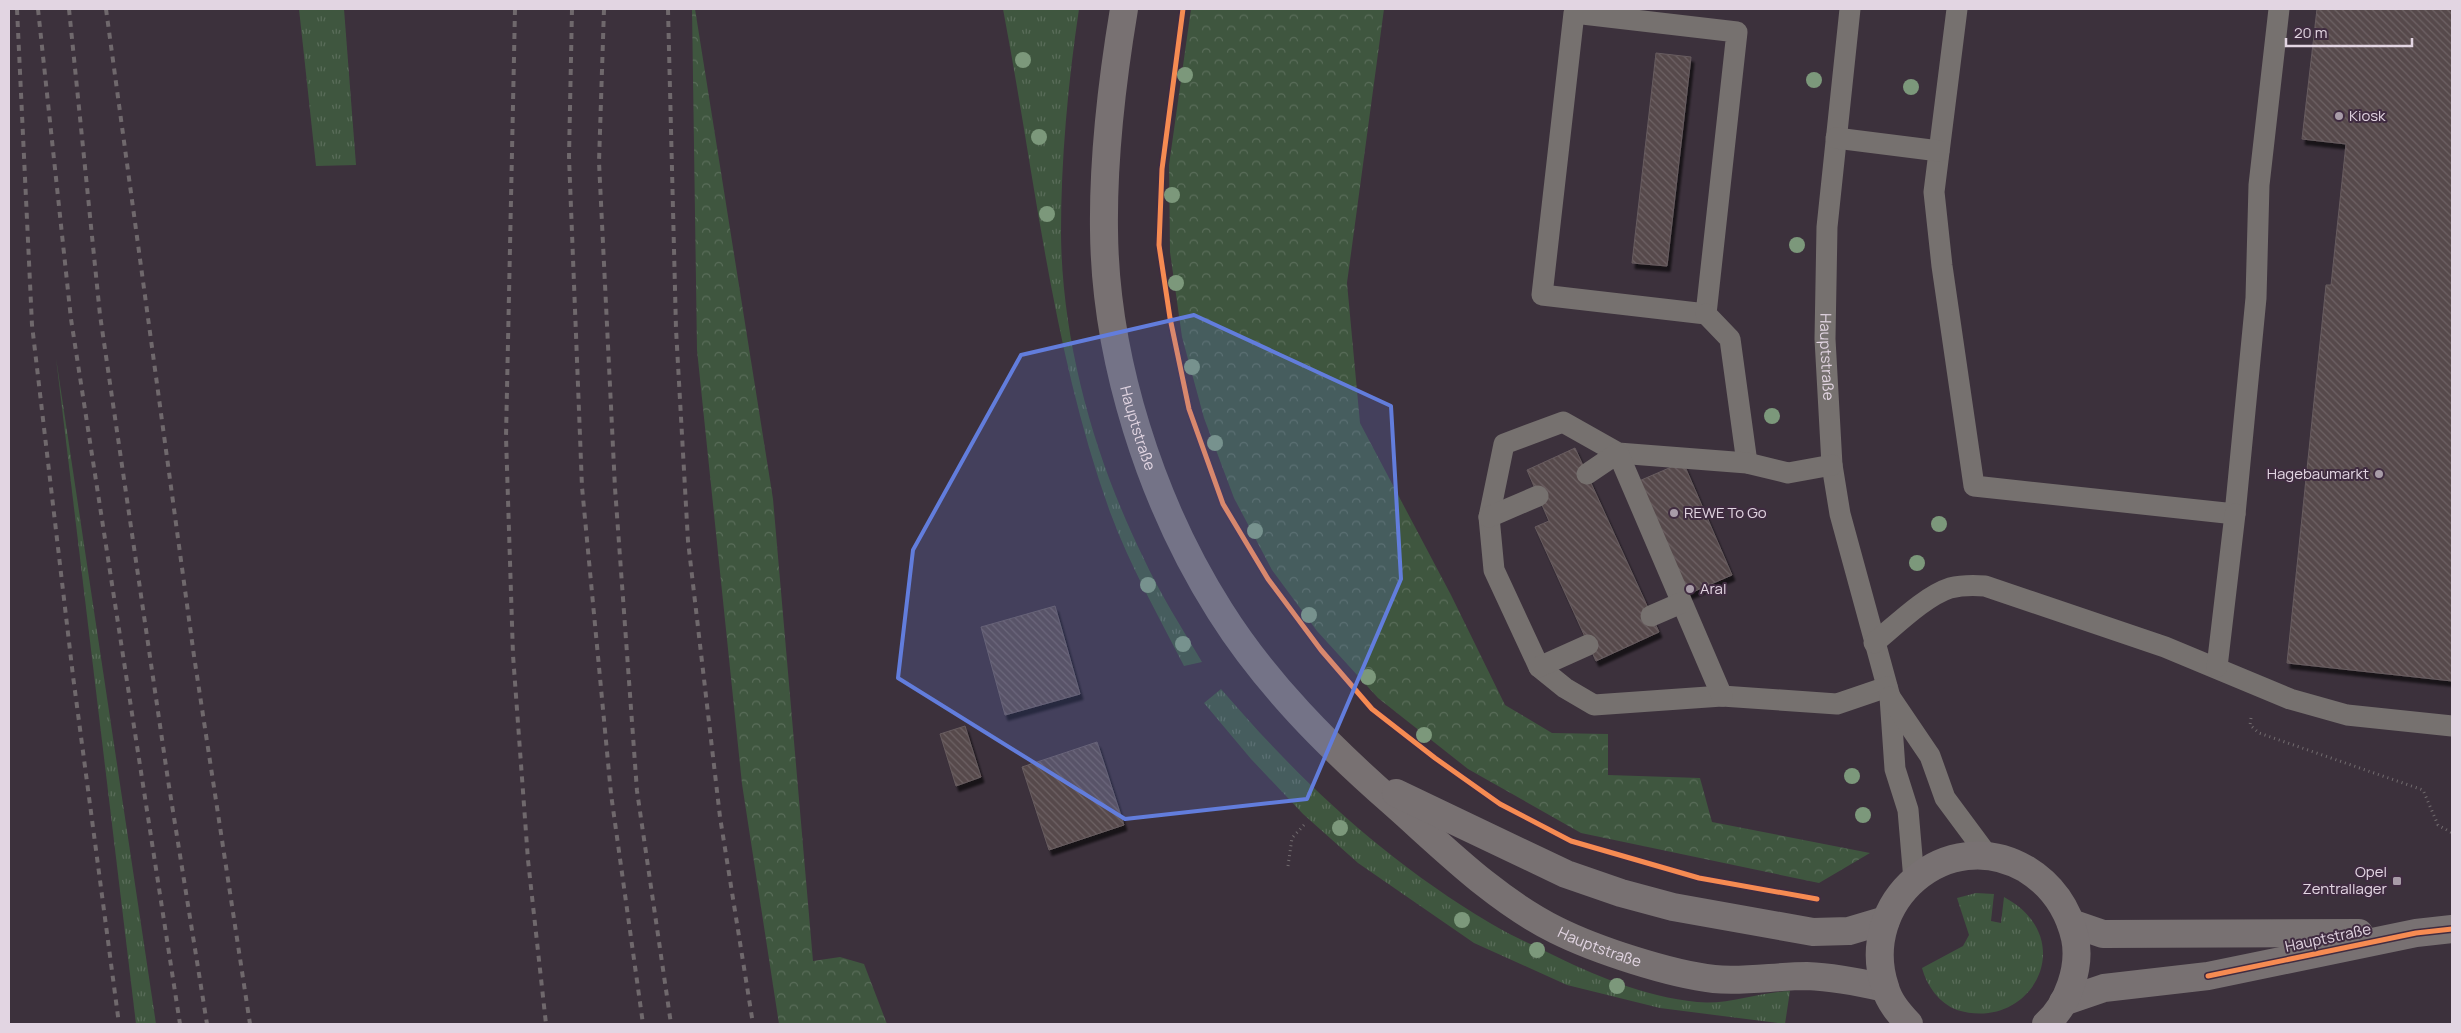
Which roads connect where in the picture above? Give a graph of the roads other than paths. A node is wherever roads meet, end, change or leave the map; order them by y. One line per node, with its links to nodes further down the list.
1 (1124, 9): 24 (main road, Hauptstraße)
2 (1850, 9): 5 (lane, Hauptstraße)
3 (1957, 9): 6 (lane)
4 (2279, 9): 13 (lane)
5 (1836, 138): 6 (lane); 10 (lane, Hauptstraße)
6 (1939, 151): 13 (lane)
7 (1706, 314): 7 (lane); 9 (lane)
8 (1618, 453): 9 (lane); 11 (lane); 14 (lane); 15 (lane)
9 (1747, 463): 10 (lane)
10 (1832, 465): 17 (lane, Hauptstraße)
11 (1587, 474)
12 (1538, 496): 14 (lane)
13 (2235, 514): 20 (lane)
14 (1489, 517): 19 (lane)
15 (1681, 603): 16 (lane); 22 (lane)
16 (1651, 616)
17 (1874, 643): 20 (lane); 21 (lane, Hauptstraße)
18 (1588, 644): 19 (lane)
19 (1539, 667): 22 (lane)
20 (2216, 667): 23 (lane)
21 (1888, 692): 22 (lane); 25 (lane, Hauptstraße); 26 (lane, Hauptstraße)
22 (1722, 696)
23 (2452, 726)
24 (1366, 779): 27 (main road, Hauptstraße); 31 (main road, Hauptstraße)
25 (1988, 856): 26 (main road); 28 (main road)
26 (1914, 880): 27 (main road)
27 (1886, 920): 31 (main road)
28 (2071, 923): 30 (main road, Hauptstraße); 32 (main road)
29 (2452, 929): 30 (main road, Hauptstraße)
30 (2416, 933): 32 (main road, Hauptstraße)
31 (1885, 988): 33 (main road)
32 (2063, 1002): 34 (main road)
33 (1910, 1024)
34 (2046, 1024)

